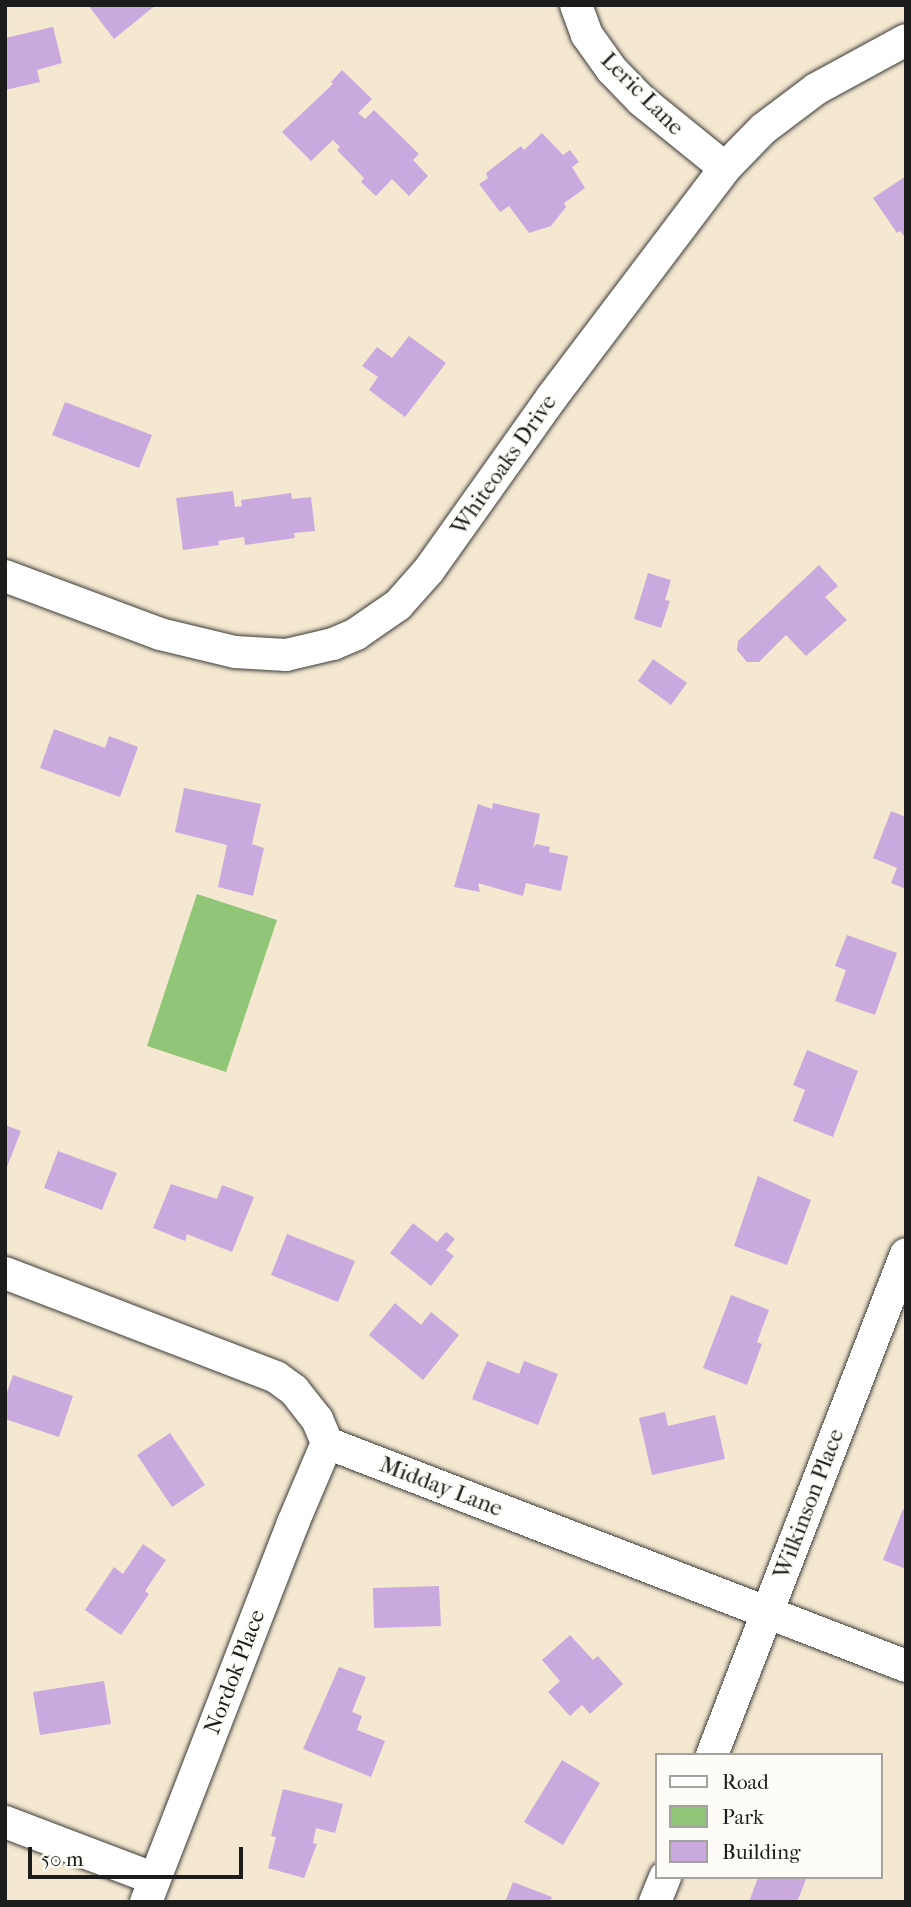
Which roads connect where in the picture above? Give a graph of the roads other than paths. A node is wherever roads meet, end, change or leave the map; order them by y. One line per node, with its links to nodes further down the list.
1 (576, 5): 3 (street, Leric Lane)
2 (906, 40): 3 (street, Whiteoaks Drive)
3 (725, 169): 4 (street, Whiteoaks Drive)
4 (5, 576)
5 (906, 1254): 8 (street, Wilkinson Place)
6 (5, 1273): 7 (street)
7 (327, 1444): 8 (street, Midday Lane); 13 (street, Nordok Place)
8 (767, 1612): 9 (street, Midday Lane); 10 (street, Wilkinson Place)
9 (906, 1666)
10 (713, 1753)
11 (5, 1822): 13 (street)
12 (664, 1879): 14 (street)
13 (150, 1891)
14 (656, 1902)

